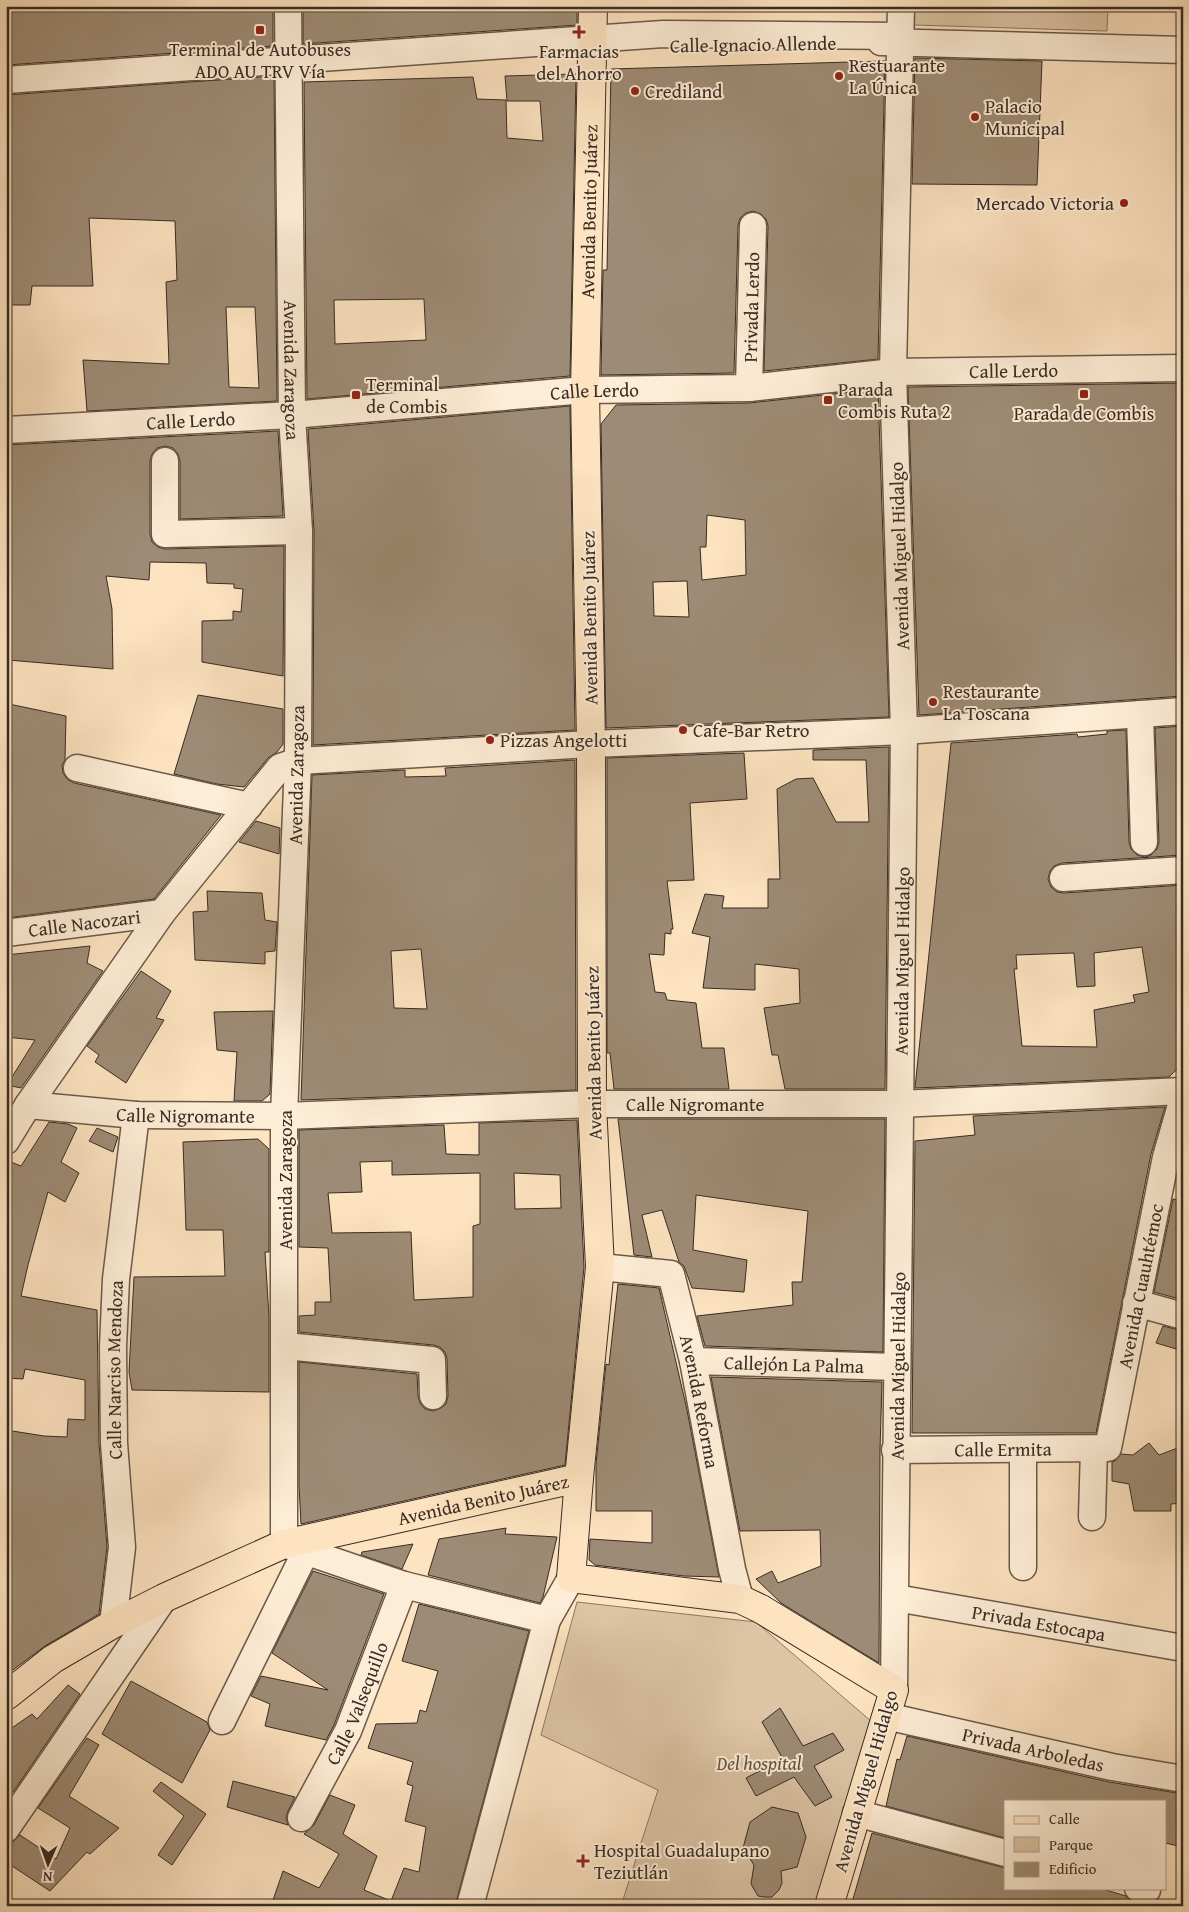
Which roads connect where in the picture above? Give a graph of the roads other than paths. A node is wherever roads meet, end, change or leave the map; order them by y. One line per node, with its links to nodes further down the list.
1 (288, 6): 7 (street, Avenida Zaragoza)
2 (593, 6): 5 (main road, Avenida Benito Juárez)
3 (901, 6): 4 (street, Avenida Miguel Hidalgo)
4 (900, 39): 5 (street); 6 (street); 11 (street, Avenida Miguel Hidalgo)
5 (593, 42): 7 (street); 13 (main road, Avenida Benito Juárez)
6 (1183, 50)
7 (288, 59): 8 (street); 14 (street, Avenida Zaragoza)
8 (6, 80)
9 (753, 226): 12 (street, Privada Lerdo)
10 (1183, 368): 11 (street, Calle Lerdo)
11 (893, 372): 12 (street, Calle Lerdo); 20 (street, Avenida Miguel Hidalgo)
12 (749, 388): 13 (street, Calle Lerdo)
13 (585, 390): 14 (street, Calle Lerdo); 21 (main road, Avenida Benito Juárez)
14 (292, 415): 15 (street, Calle Lerdo); 17 (street, Avenida Zaragoza)
15 (6, 430)
16 (165, 461): 17 (street)
17 (299, 531): 22 (street, Avenida Zaragoza)
18 (1183, 711): 19 (street)
19 (1140, 714): 20 (street); 25 (street)
20 (904, 730): 21 (street); 33 (street, Avenida Miguel Hidalgo)
21 (591, 744): 22 (street); 32 (main road, Avenida Benito Juárez)
22 (289, 764): 24 (street); 36 (street, Avenida Zaragoza)
23 (78, 768): 24 (street)
24 (249, 806): 28 (street)
25 (1144, 842)
26 (1183, 870): 27 (street)
27 (1063, 878)
28 (162, 913): 29 (street, Calle Nacozari); 34 (street)
29 (6, 933)
30 (1183, 1090): 33 (street, Calle Nigromante)
31 (1183, 1098): 38 (street, Avenida Cuauhtémoc)
32 (592, 1104): 33 (street, Calle Nigromante); 36 (street, Calle Nigromante); 39 (main road, Avenida Benito Juárez)
33 (899, 1104): 44 (street, Avenida Miguel Hidalgo)
34 (28, 1105): 35 (street, Calle Nigromante); 37 (street)
35 (136, 1115): 36 (street, Calle Nigromante); 59 (street, Calle Narciso Mendoza)
36 (284, 1116): 42 (street, Avenida Zaragoza)
37 (6, 1141)
38 (1175, 1157): 40 (street, Avenida Cuauhtémoc)
39 (600, 1266): 43 (street, Avenida Reforma); 49 (main road, Avenida Benito Juárez)
40 (1136, 1303): 41 (street); 46 (street, Avenida Cuauhtémoc)
41 (1183, 1316)
42 (285, 1346): 45 (street); 51 (street, Avenida Zaragoza)
43 (693, 1361): 44 (street, Callejón La Palma); 57 (street, Avenida Reforma)
44 (896, 1367): 47 (street, Avenida Miguel Hidalgo)
45 (433, 1396)
46 (1101, 1449): 48 (street, Calle Ermita); 50 (street, Avenida Cuauhtémoc)
47 (895, 1450): 48 (street, Calle Ermita); 56 (street, Avenida Miguel Hidalgo)
48 (1023, 1450): 52 (street)
49 (579, 1478): 51 (main road, Avenida Benito Juárez); 53 (main road)
50 (1092, 1517)
51 (301, 1544): 54 (street); 55 (main road, Avenida Benito Juárez); 65 (street)
52 (1023, 1567)
53 (571, 1578): 57 (main road); 58 (street)
54 (404, 1585): 58 (street); 68 (street, Calle Valsequillo)
55 (164, 1598): 59 (main road, Avenida Benito Juárez); 69 (street)
56 (896, 1603): 60 (street, Privada Estocapa); 61 (street, Privada Estocapa); 62 (street, Avenida Miguel Hidalgo)
57 (751, 1604): 62 (main road)
58 (547, 1620): 71 (street)
59 (114, 1624): 63 (main road, Avenida Benito Juárez)
60 (1183, 1648)
61 (1183, 1658)
62 (894, 1690): 64 (main road, Avenida Miguel Hidalgo)
63 (6, 1696)
64 (886, 1716): 66 (street, Privada Arboledas); 67 (main road, Avenida Miguel Hidalgo)
65 (222, 1721)
66 (1183, 1779)
67 (856, 1813): 70 (street); 72 (main road, Avenida Miguel Hidalgo)
68 (300, 1818)
69 (6, 1828)
70 (1004, 1853)
71 (470, 1906)
72 (829, 1906)

